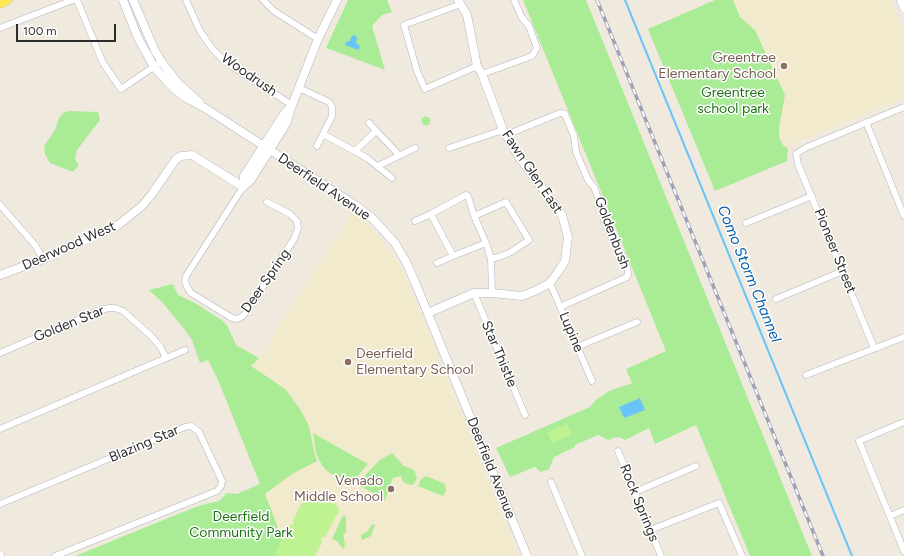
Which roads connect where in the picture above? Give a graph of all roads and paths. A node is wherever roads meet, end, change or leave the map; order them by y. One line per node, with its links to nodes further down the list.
1 (7, 0): 12 (main road)
2 (73, 0): 14 (street)
3 (77, 0): 16 (street)
4 (122, 0): 16 (street, Deerfield Avenue)
5 (133, 0): 16 (street, Deerfield Avenue)
6 (186, 0): 20 (street, Woodrush)
7 (263, 0): 15 (street)
8 (337, 0): 15 (street, Deer Spring)
9 (514, 0): 18 (street)
10 (901, 0): 13 (street)
11 (460, 2): 17 (street); 17 (street)
12 (0, 3)
13 (904, 8)
14 (0, 28)
15 (318, 39): 19 (street, Deer Spring)
16 (158, 64): 28 (street, Deerfield Avenue)
17 (477, 66): 18 (street, Fawn Glen East)
18 (482, 74): 25 (street, Fawn Glen East)
19 (299, 88): 20 (street, Deer Spring); 26 (street)
20 (292, 105): 28 (street, Deer Spring)
21 (904, 107): 22 (street)
22 (866, 122): 36 (street, Pioneer Street); 41 (street)
23 (369, 123): 24 (street)
24 (376, 131): 31 (street); 32 (street)
25 (505, 133): 30 (street); 51 (street, Fawn Glen East); 55 (street, Goldenbush)
26 (323, 134): 27 (street); 31 (street)
27 (317, 146)
28 (266, 148): 35 (street, Deer Spring); 56 (street, Deerfield Avenue)
29 (415, 148): 32 (street)
30 (449, 148)
31 (355, 151): 33 (street)
32 (399, 155): 33 (street)
33 (378, 166): 34 (street)
34 (392, 178)
35 (243, 187): 37 (street, Deer Spring); 46 (street, Deerwood West)
36 (812, 196): 43 (street); 50 (street, Pioneer Street)
37 (267, 202)
38 (0, 205): 46 (street)
39 (431, 214): 40 (street); 42 (street); 45 (street)
40 (474, 216): 44 (street); 47 (street)
41 (904, 216)
42 (415, 221)
43 (746, 223)
44 (486, 243): 45 (street); 47 (street)
45 (453, 256): 48 (street)
46 (44, 259): 49 (street, Deerwood West)
47 (491, 259): 52 (street)
48 (437, 263)
49 (2, 272)
50 (843, 272): 54 (street); 60 (street, Pioneer Street)
51 (550, 283): 52 (street, Fawn Glen East); 55 (street, Lupine)
52 (492, 293): 53 (street, Fawn Glen East)
53 (474, 294): 56 (street, Fawn Glen East); 66 (street, Star Thistle)
54 (776, 299)
55 (560, 307): 59 (street, Lupine)
56 (428, 313): 79 (street, Deerfield Avenue)
57 (637, 322): 59 (street)
58 (904, 337): 60 (street)
59 (577, 347): 65 (street, Lupine)
60 (874, 348): 64 (street)
61 (185, 350): 63 (street)
62 (0, 353): 63 (street, Golden Star)
63 (166, 358): 68 (street)
64 (806, 375)
65 (592, 381)
66 (525, 415)
67 (904, 422): 75 (street)
68 (0, 429)
69 (618, 451): 72 (street, Rock Springs)
70 (696, 466): 72 (street)
71 (551, 482): 80 (street)
72 (635, 492): 76 (street, Rock Springs)
73 (0, 504): 78 (street, Blazing Star)
74 (904, 510): 75 (street)
75 (890, 516): 77 (street)
76 (650, 530): 81 (street, Rock Springs); 82 (street)
77 (904, 551)
78 (55, 556)
79 (527, 556)
80 (582, 556)
81 (661, 556)
82 (742, 556)

